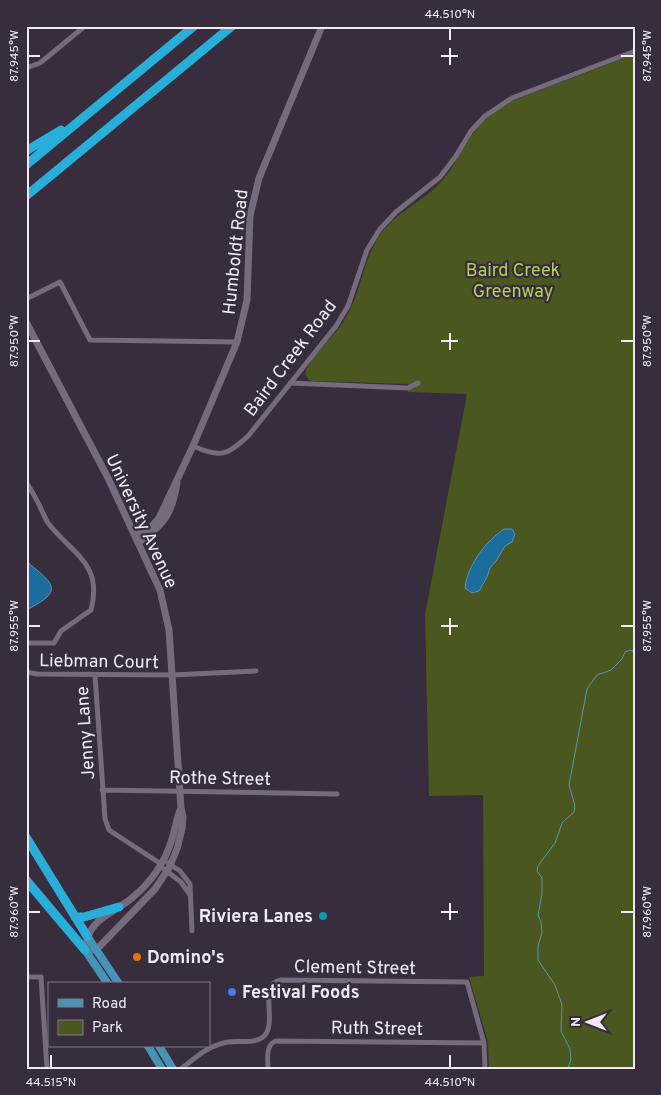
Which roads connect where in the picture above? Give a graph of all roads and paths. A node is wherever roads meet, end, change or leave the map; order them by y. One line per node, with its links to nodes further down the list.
1 (84, 26): 6 (street)
2 (194, 26): 7 (highway)
3 (232, 26): 10 (highway)
4 (322, 26): 13 (main road, Humboldt Road)
5 (635, 51): 14 (street, Baird Creek Road)
6 (26, 68)
7 (81, 120): 8 (highway); 9 (highway)
8 (26, 151)
9 (26, 164)
10 (26, 196)
11 (26, 299): 13 (street)
12 (26, 322): 18 (main road, University Avenue)
13 (237, 342): 16 (main road, Humboldt Road)
14 (290, 383): 15 (street); 16 (street, Baird Creek Road)
15 (418, 383)
16 (193, 446): 18 (main road, Humboldt Road)
17 (26, 482): 19 (street)
18 (137, 539): 23 (main road, University Avenue)
19 (26, 643)
20 (256, 671): 23 (street, Liebman Court)
21 (26, 672): 22 (street, Liebman Court)
22 (94, 675): 23 (street, Liebman Court); 24 (street, Jenny Lane)
23 (172, 676): 25 (main road, University Avenue)
24 (102, 790): 25 (street, Rothe Street); 29 (street, Jenny Lane)
25 (180, 792): 26 (street, Rothe Street); 27 (main road, University Avenue)
26 (337, 794)
27 (181, 808): 29 (main road); 30 (main road, University Avenue)
28 (26, 837): 33 (highway)
29 (162, 863): 30 (street); 32 (main road)
30 (169, 868): 34 (street); 37 (main road, University Avenue)
31 (26, 880): 36 (highway)
32 (119, 907): 33 (highway); 35 (main road)
33 (75, 917): 35 (highway)
34 (192, 932)
35 (88, 936): 36 (main road); 37 (main road)
36 (85, 950): 37 (main road); 39 (main road)
37 (96, 950): 40 (main road)
38 (26, 977): 46 (street)
39 (107, 982)
40 (118, 982)
41 (484, 1043): 44 (street, Clement Street); 50 (street, Ruth Street); 51 (street)
42 (149, 1048): 47 (main road)
43 (160, 1048): 48 (main road)
44 (210, 1048)
45 (210, 1048): 49 (street, Clement Street)
46 (47, 1069)
47 (162, 1069)
48 (173, 1069)
49 (181, 1069)
50 (268, 1069)
51 (485, 1069)

